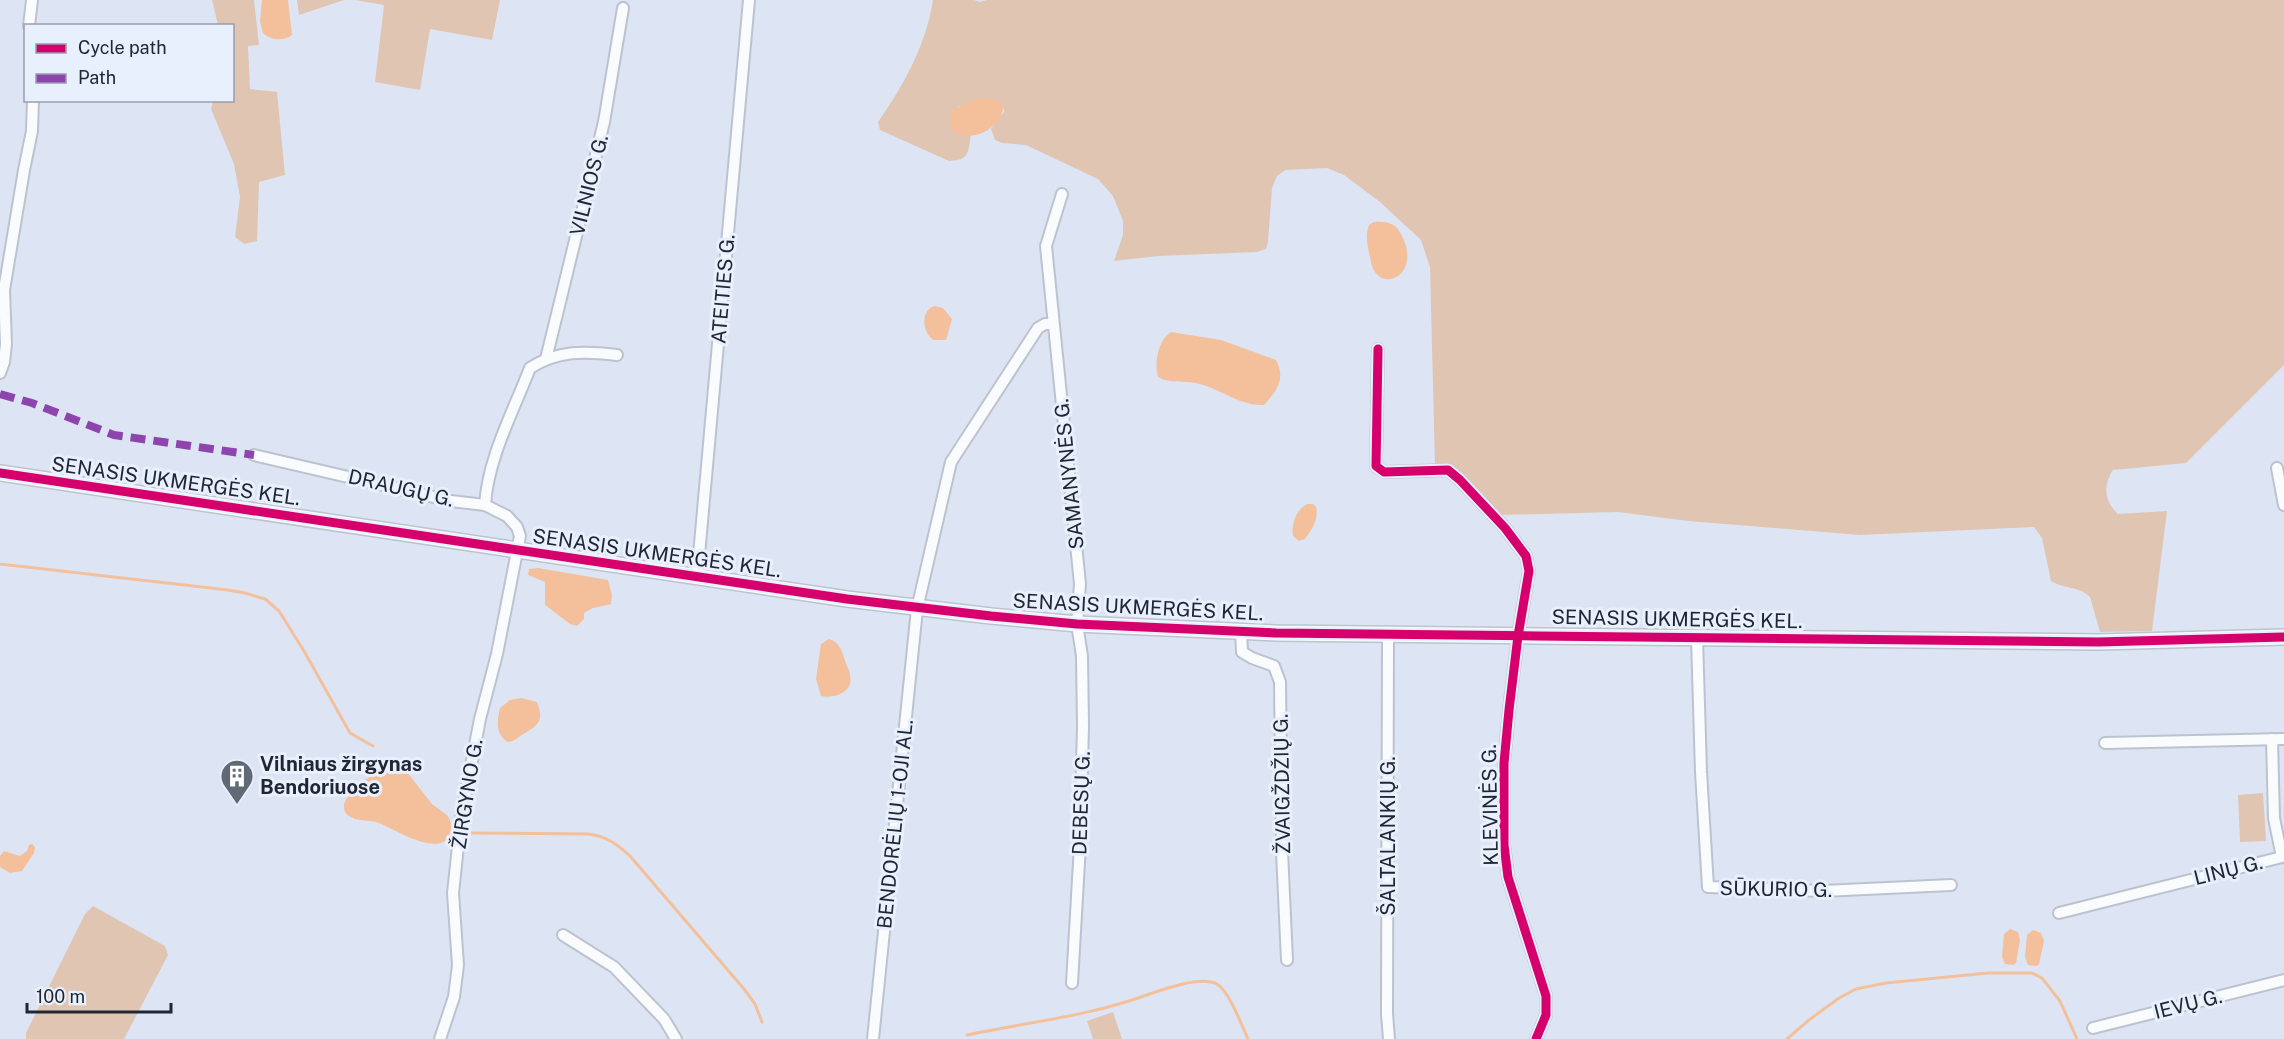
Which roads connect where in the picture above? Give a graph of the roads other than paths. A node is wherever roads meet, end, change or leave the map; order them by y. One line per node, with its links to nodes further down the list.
1 (32, 0): 4 (street)
2 (749, 0): 18 (street, ATEITIES G.)
3 (623, 8): 10 (street, VILNIOS G.)
4 (29, 24)
5 (33, 102): 11 (street)
6 (1062, 194): 7 (street, SAMANYNĖS G.)
7 (1053, 324): 19 (street); 20 (street, SAMANYNĖS G.)
8 (1378, 349): 23 (street, KLEVINĖS G.)
9 (617, 355): 10 (street)
10 (546, 359): 15 (street)
11 (0, 373)
12 (254, 455): 15 (street, DRAUGŲ G.)
13 (2277, 468): 16 (street)
14 (0, 473): 17 (main road, SENASIS UKMERGĖS KEL.)
15 (485, 505): 17 (street, DRAUGŲ G.)
16 (2284, 505)
17 (517, 551): 18 (main road, SENASIS UKMERGĖS KEL.); 36 (street, ŽIRGYNO G.)
18 (697, 578): 19 (main road, SENASIS UKMERGĖS KEL.)
19 (917, 609): 20 (main road, SENASIS UKMERGĖS KEL.); 38 (street, BENDORĖLIŲ 1-OJI AL.)
20 (1077, 624): 21 (main road, SENASIS UKMERGĖS KEL.); 34 (street, DEBESŲ G.)
21 (1241, 632): 22 (main road, SENASIS UKMERGĖS KEL.); 32 (street, ŽVAIGŽDŽIŲ G.)
22 (1388, 634): 23 (main road, SENASIS UKMERGĖS KEL.); 39 (street, ŠALTALANKIŲ G.)
23 (1518, 636): 25 (main road, SENASIS UKMERGĖS KEL.); 40 (street, KLEVINĖS G.)
24 (2284, 637): 25 (main road, SENASIS UKMERGĖS KEL.)
25 (1697, 638): 29 (street, SŪKURIO G.)
26 (2271, 739): 27 (street); 28 (street); 30 (street, LINŲ G.)
27 (2284, 739)
28 (2105, 743)
29 (1951, 885)
30 (2059, 913)
31 (563, 934): 37 (street)
32 (1287, 960)
33 (2284, 980): 35 (street, IEVŲ G.)
34 (1072, 983)
35 (2092, 1028)
36 (440, 1039)
37 (676, 1039)
38 (873, 1039)
39 (1389, 1039)
40 (1536, 1039)

